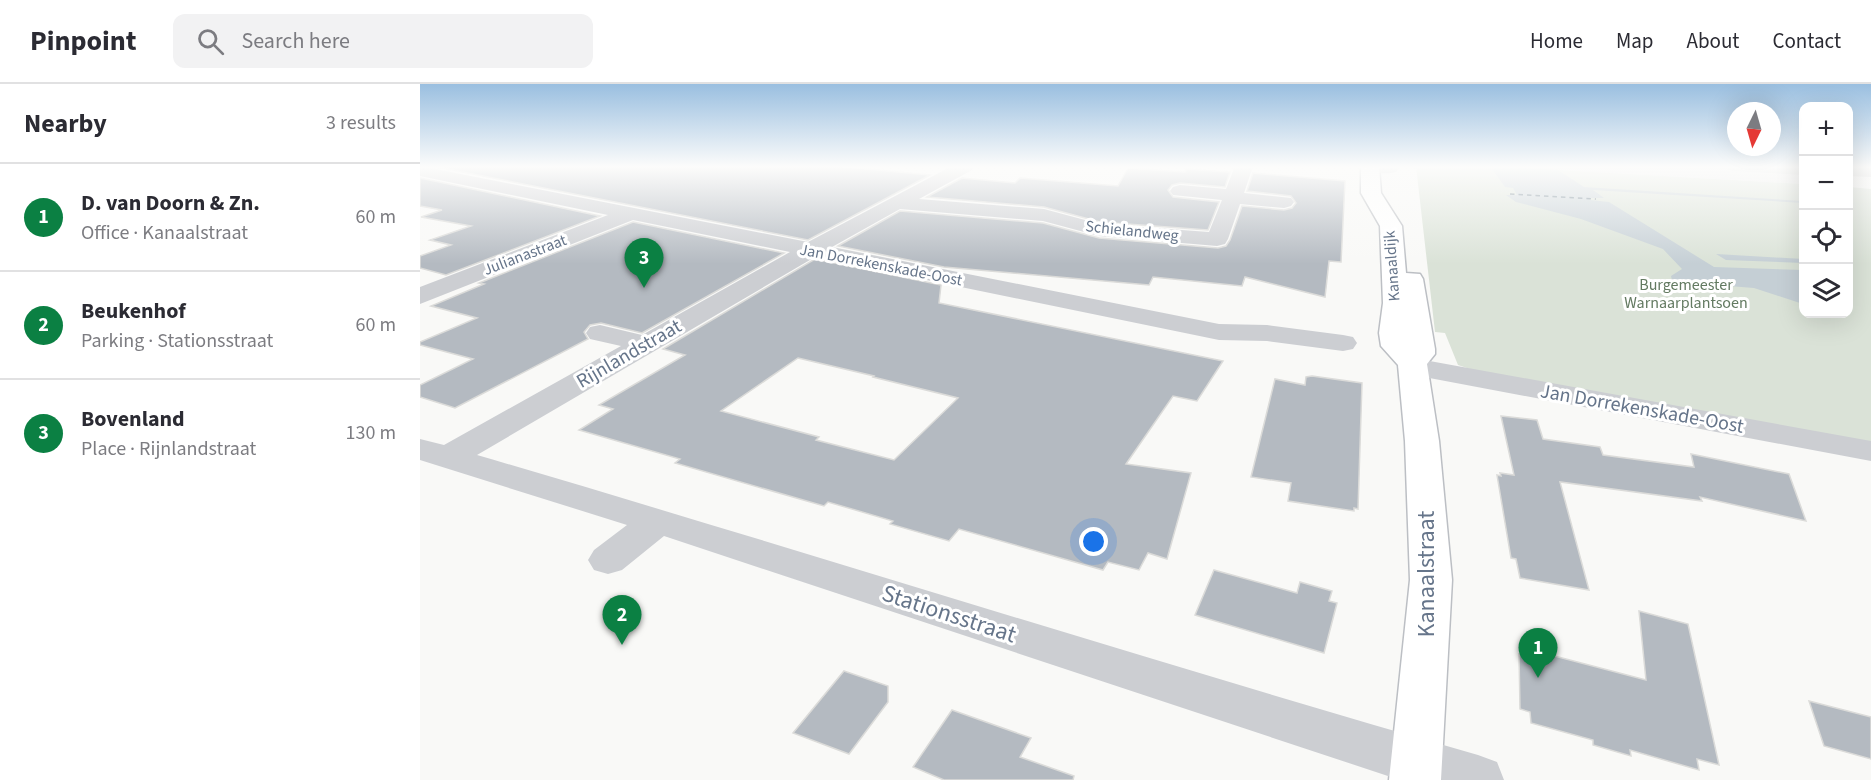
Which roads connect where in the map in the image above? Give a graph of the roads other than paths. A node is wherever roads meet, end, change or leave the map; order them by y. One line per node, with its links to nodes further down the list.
1 (554, 198): 8 (street, Jan Dorrekenskade-Oost)
2 (905, 198): 7 (street)
3 (1232, 198): 7 (street, Schielandweg)
4 (1254, 198): 6 (street)
5 (1374, 198): 14 (main road, Kanaaldijk)
6 (1284, 202)
7 (897, 203): 9 (street)
8 (630, 214): 9 (street, Jan Dorrekenskade-Oost); 10 (street, Julianastraat)
9 (810, 250): 12 (street, Jan Dorrekenskade-Oost); 13 (street, Rijnlandstraat)
10 (420, 296)
11 (600, 333): 13 (street)
12 (1343, 343)
13 (647, 344): 16 (street, Rijnlandstraat)
14 (1413, 365): 15 (street, Jan Dorrekenskade-Oost); 19 (main road, Kanaalstraat)
15 (1871, 451)
16 (434, 453): 17 (street, Stationsstraat)
17 (658, 521): 18 (street); 19 (street, Stationsstraat)
18 (608, 560)
19 (1416, 771): 20 (street, Stationsstraat)
20 (1478, 780)

